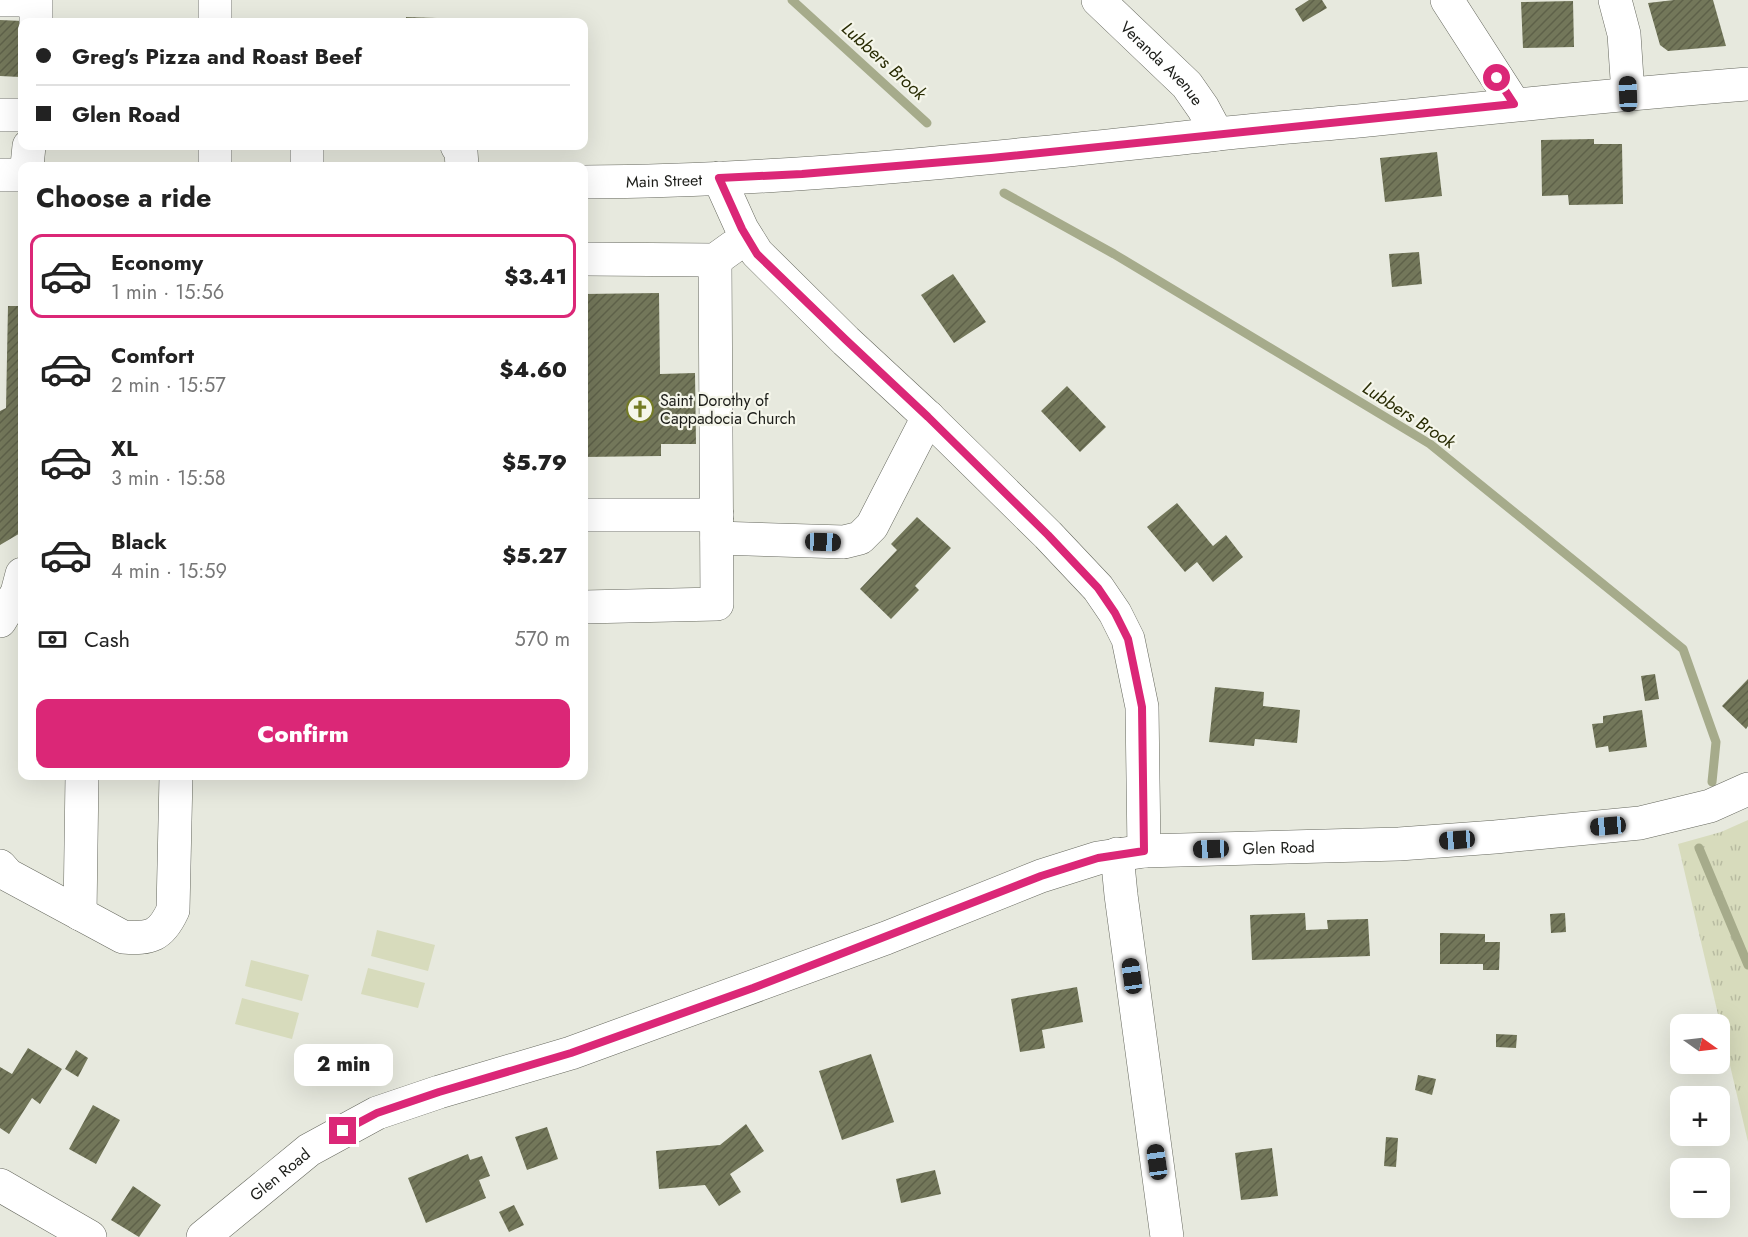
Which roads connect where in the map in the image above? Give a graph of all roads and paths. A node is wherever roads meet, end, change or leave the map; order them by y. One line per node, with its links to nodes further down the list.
1 (0, 0): 6 (street)
2 (215, 0): 7 (street)
3 (1098, 0): 13 (street, Veranda Avenue)
4 (1447, 0): 10 (street)
5 (1615, 0): 9 (street)
6 (36, 18)
7 (215, 18)
8 (1748, 84): 9 (street, Main Street)
9 (1628, 94): 10 (street, Main Street)
10 (1514, 104): 13 (street, Main Street)
11 (0, 115): 12 (street)
12 (18, 115)
13 (1217, 134): 16 (street, Main Street)
14 (0, 175): 15 (street)
15 (18, 175)
16 (719, 178): 17 (street, Main Street); 18 (street)
17 (588, 182)
18 (747, 238): 20 (street); 21 (street)
19 (588, 259): 20 (street)
20 (715, 260): 23 (street)
21 (928, 417): 23 (street); 30 (street)
22 (588, 515): 23 (street)
23 (717, 526): 25 (street)
24 (18, 594): 26 (street)
25 (588, 607)
26 (0, 621)
27 (82, 780): 32 (street)
28 (176, 780): 32 (street)
29 (1748, 789): 30 (street, Glen Road)
30 (1131, 853): 35 (street, Glen Road); 36 (street)
31 (0, 866): 32 (street)
32 (80, 914)
33 (0, 1185): 34 (street)
34 (90, 1237)
35 (203, 1237)
36 (1167, 1237)

